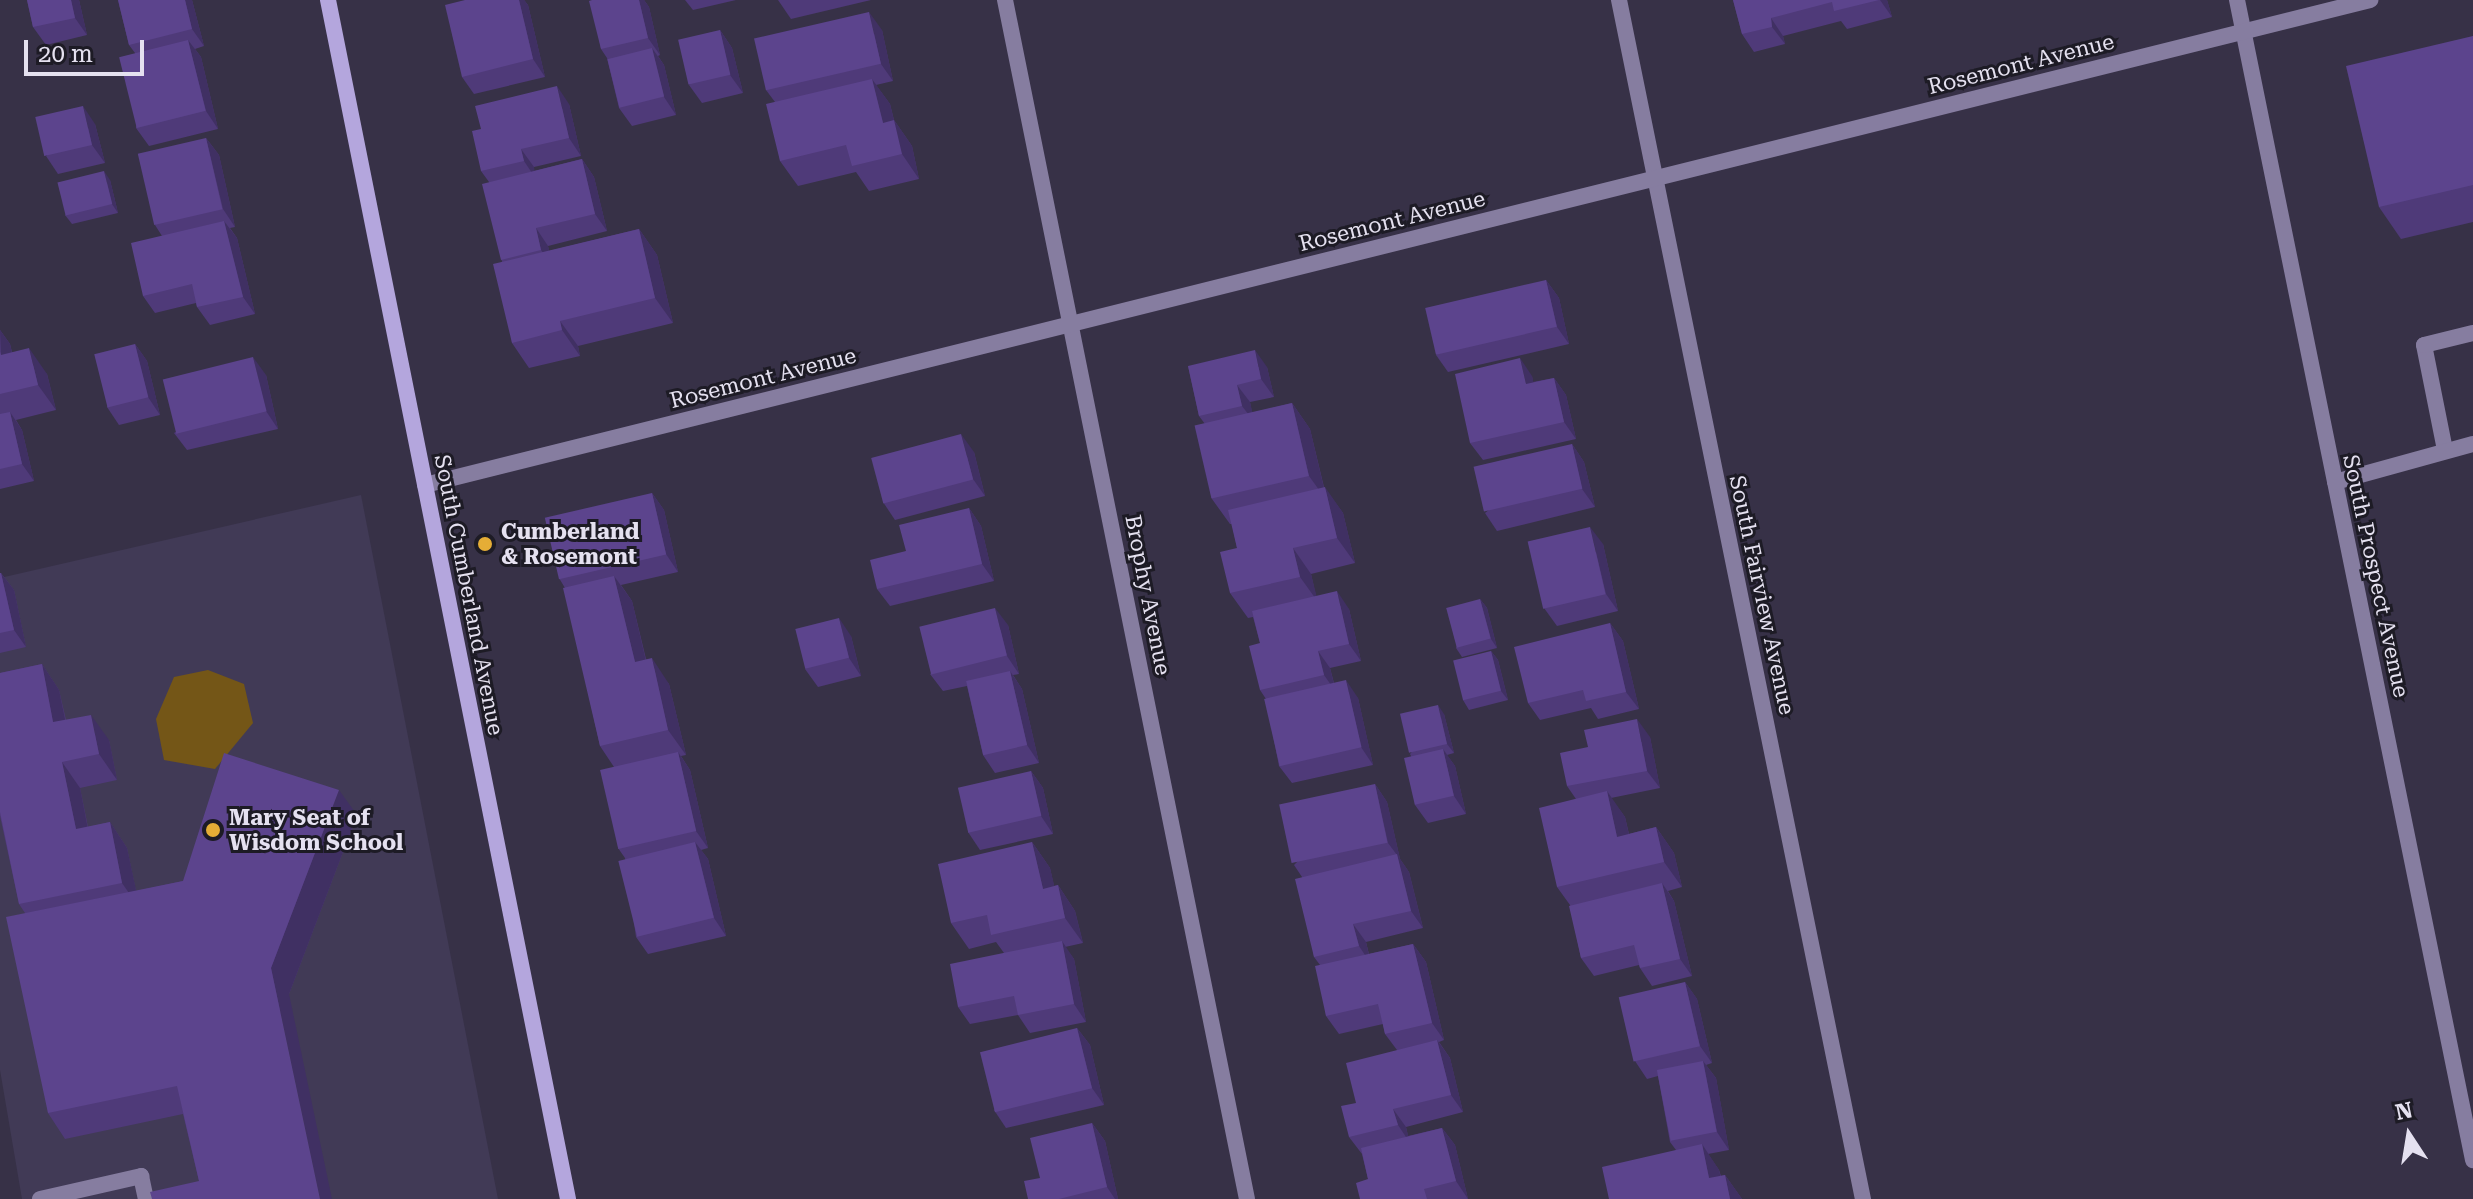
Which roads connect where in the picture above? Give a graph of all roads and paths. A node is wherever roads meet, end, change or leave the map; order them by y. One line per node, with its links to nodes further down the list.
1 (328, 0): 13 (street, South Cumberland Avenue)
2 (1005, 0): 8 (street, Brophy Avenue)
3 (1619, 0): 7 (street, South Fairview Avenue)
4 (2237, 0): 6 (street, South Prospect Avenue)
5 (2370, 0): 6 (street, Rosemont Avenue)
6 (2243, 32): 7 (street, Rosemont Avenue); 12 (street, South Prospect Avenue)
7 (1655, 178): 8 (street, Rosemont Avenue); 19 (street, South Fairview Avenue)
8 (1071, 324): 13 (street, Rosemont Avenue); 18 (street, Brophy Avenue)
9 (2473, 333): 11 (street)
10 (2473, 444): 11 (street)
11 (2445, 450): 12 (street)
12 (2335, 482): 14 (street, South Prospect Avenue)
13 (425, 485): 17 (street, South Cumberland Avenue)
14 (2473, 1160)
15 (40, 1199): 16 (street)
16 (146, 1199)
17 (568, 1199)
18 (1247, 1199)
19 (1863, 1199)

